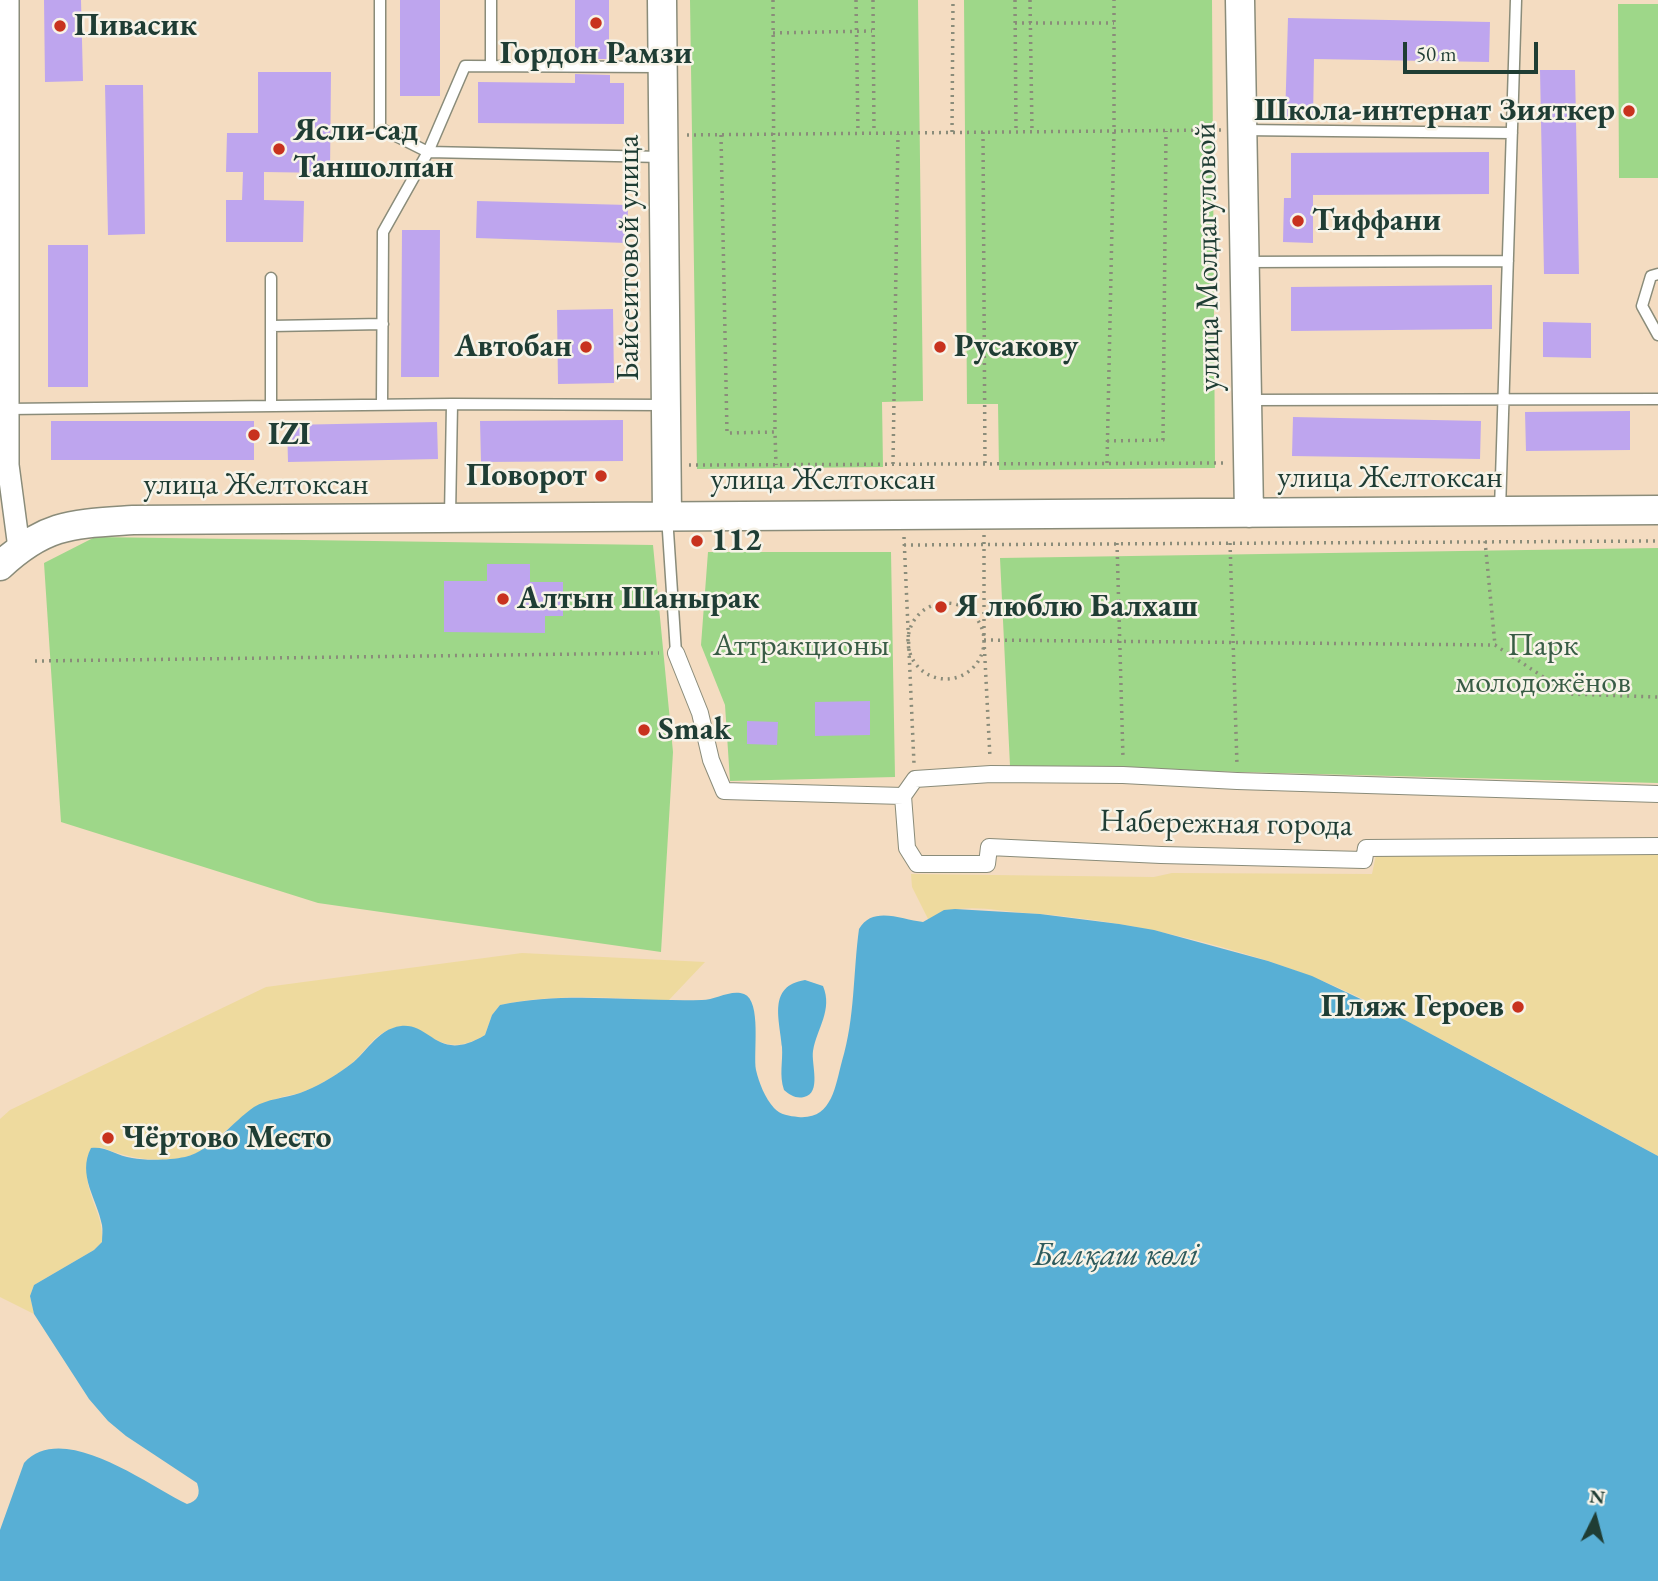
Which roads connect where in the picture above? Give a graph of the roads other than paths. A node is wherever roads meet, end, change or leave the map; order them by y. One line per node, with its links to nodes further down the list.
1 (8, 0): 27 (street)
2 (380, 0): 12 (lane)
3 (491, 0): 7 (lane)
4 (662, 0): 8 (street, Байсеитовой улица)
5 (1240, 0): 9 (street, улица Молдагуловой)
6 (1516, 0): 10 (lane)
7 (491, 66): 8 (lane); 12 (lane)
8 (663, 67): 11 (street, Байсеитовой улица)
9 (1241, 130): 10 (lane); 14 (street, улица Молдагуловой)
10 (1512, 133): 13 (lane)
11 (664, 146): 12 (lane); 25 (street, Байсеитовой улица)
12 (428, 152): 17 (lane)
13 (1508, 261): 14 (lane); 22 (lane)
14 (1243, 262): 21 (street, улица Молдагуловой)
15 (1658, 274): 19 (lane)
16 (271, 278): 18 (lane)
17 (383, 324): 18 (lane); 23 (lane)
18 (271, 326): 26 (lane)
19 (1658, 335)
20 (1658, 399): 22 (lane)
21 (1245, 400): 22 (lane); 30 (street, улица Молдагуловой)
22 (1504, 401): 31 (lane)
23 (382, 404): 24 (lane); 26 (lane)
24 (452, 404): 25 (lane); 33 (lane)
25 (666, 405): 32 (street, Байсеитовой улица)
26 (271, 406): 27 (lane)
27 (8, 409): 28 (street)
28 (4, 464): 34 (street)
29 (1658, 510): 31 (street, улица Желтоксан)
30 (1249, 513): 31 (street, улица Желтоксан); 32 (street, улица Желтоксан)
31 (1500, 513)
32 (667, 515): 33 (street, улица Желтоксан); 35 (lane)
33 (450, 519): 34 (street, улица Желтоксан)
34 (10, 557)
35 (676, 653): 37 (street)
36 (1658, 794): 37 (street, Набережная города)
37 (903, 796): 38 (street, Набережная города)
38 (1658, 846)

